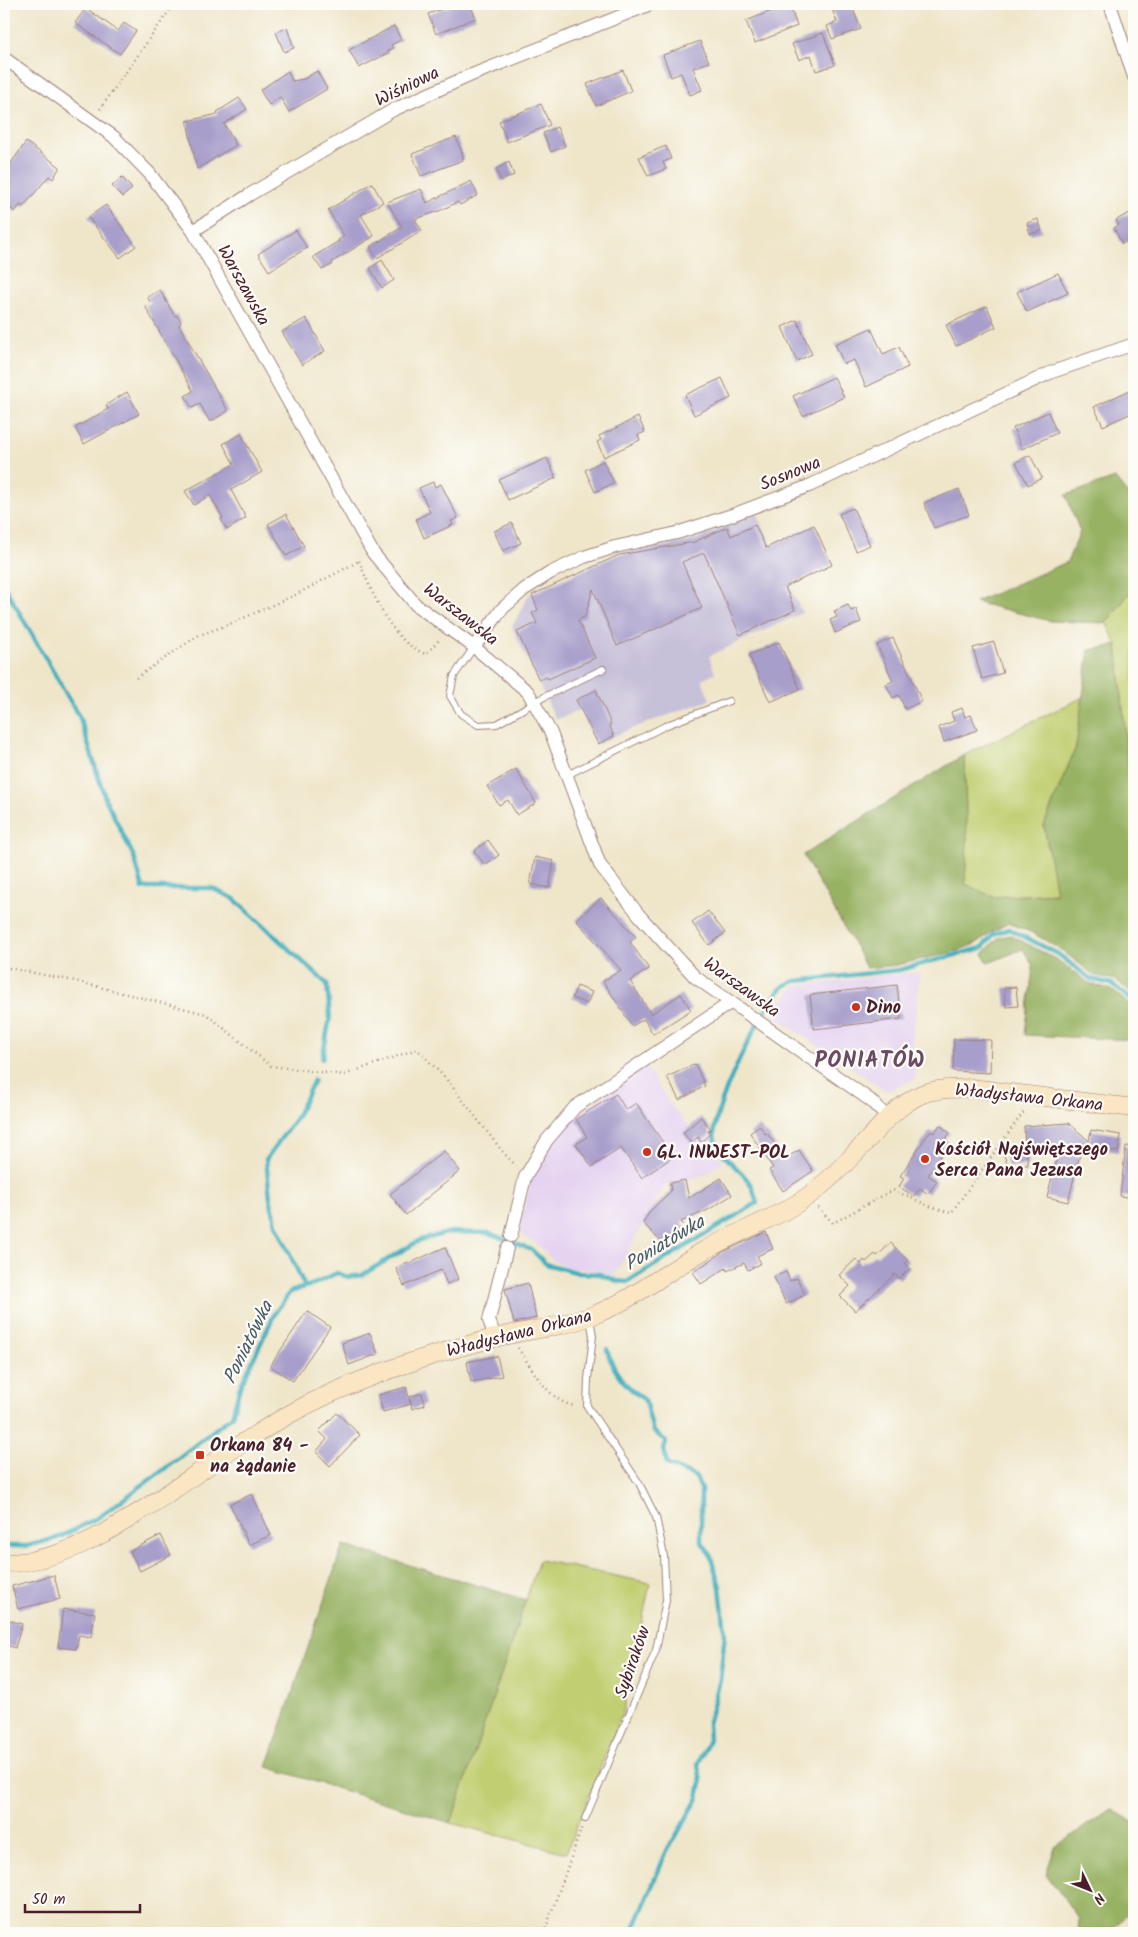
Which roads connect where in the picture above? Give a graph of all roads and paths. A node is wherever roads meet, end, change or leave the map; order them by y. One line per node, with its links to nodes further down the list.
1 (174, 4): 6 (path)
2 (651, 4): 7 (street, Wiśniowa)
3 (1110, 4): 5 (street)
4 (4, 58): 6 (street, Warszawska)
5 (1134, 77)
6 (92, 121): 7 (street, Warszawska)
7 (193, 231): 9 (street, Warszawska)
8 (1134, 344): 12 (street, Sosnowa)
9 (373, 553): 10 (path); 11 (street, Warszawska)
10 (359, 561): 11 (path); 14 (path)
11 (449, 629): 12 (street, Warszawska)
12 (474, 647): 16 (street, Warszawska); 16 (lane)
13 (603, 669): 16 (lane)
14 (136, 678)
15 (729, 701): 17 (lane)
16 (534, 702): 17 (street, Warszawska)
17 (567, 775): 19 (street, Warszawska)
18 (4, 967): 23 (path)
19 (730, 1003): 22 (street, Warszawska); 23 (street)
20 (1029, 1104): 24 (path)
21 (1134, 1108): 22 (street, Władysława Orkana)
22 (888, 1118): 25 (street, Władysława Orkana)
23 (525, 1177): 26 (street)
24 (814, 1203)
25 (589, 1317): 26 (street, Władysława Orkana); 27 (lane)
26 (502, 1336): 27 (path); 28 (street, Władysława Orkana)
27 (587, 1406): 29 (lane, Sybiraków)
28 (4, 1562)
29 (585, 1819): 30 (path)
30 (544, 1933)

